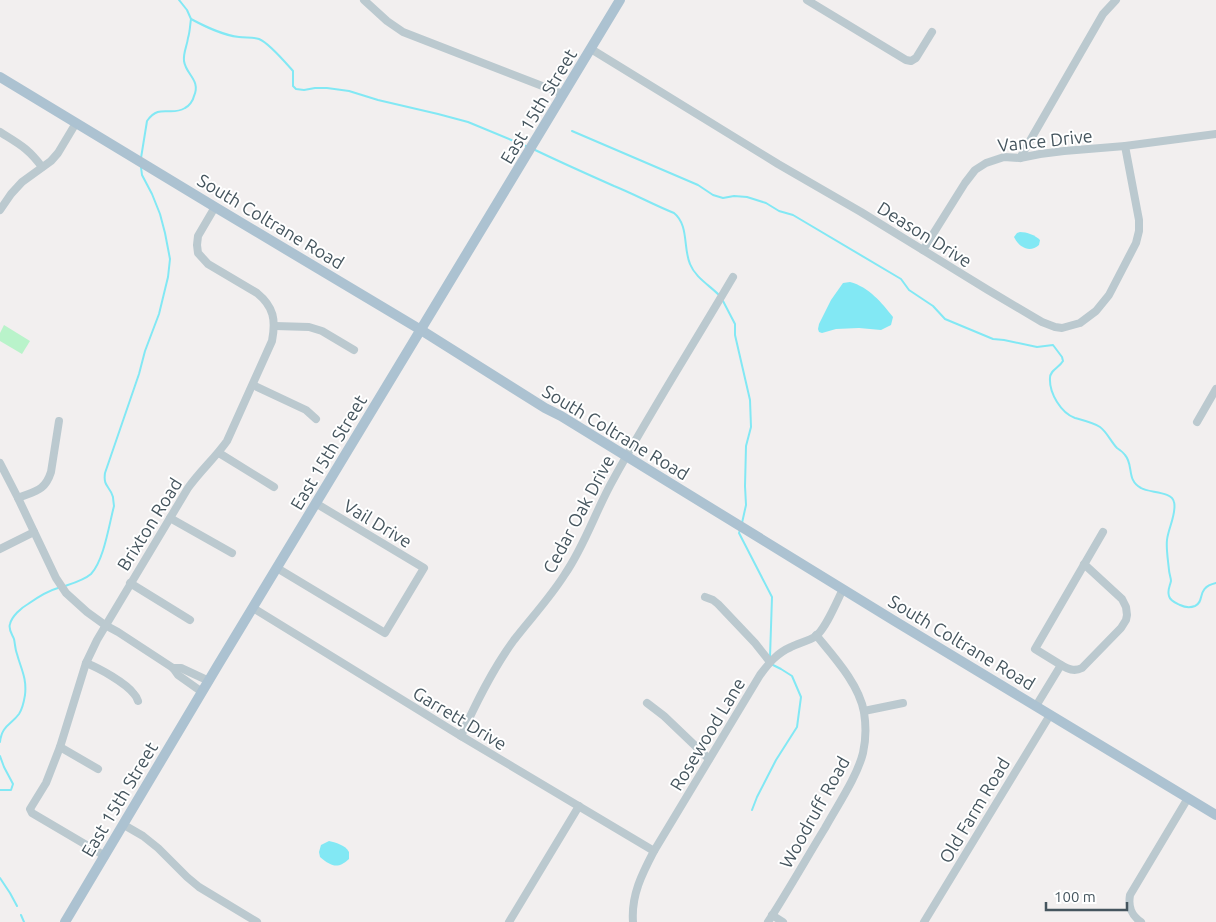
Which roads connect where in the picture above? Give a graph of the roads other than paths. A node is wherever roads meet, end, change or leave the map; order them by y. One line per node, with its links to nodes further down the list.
1 (364, 0): 8 (street)
2 (620, 0): 6 (main road, East 15th Street)
3 (807, 0): 5 (street)
4 (1116, 0): 13 (street)
5 (932, 32)
6 (591, 49): 8 (main road, East 15th Street); 17 (street, Deason Drive)
7 (0, 76): 9 (main road, South Coltrane Road)
8 (563, 94): 20 (main road, East 15th Street)
9 (76, 123): 14 (street); 15 (main road, South Coltrane Road)
10 (0, 132): 14 (street)
11 (1216, 134): 12 (street, Vance Drive)
12 (1125, 146): 13 (street, Vance Drive); 17 (street, Deason Drive)
13 (1020, 158): 17 (street, Vance Drive)
14 (42, 167): 16 (street)
15 (215, 207): 19 (street); 20 (main road, South Coltrane Road)
16 (0, 210)
17 (923, 250)
18 (733, 277): 28 (street, Cedar Oak Drive)
19 (275, 326): 21 (street); 22 (street, Brixton Road)
20 (421, 330): 28 (main road, South Coltrane Road); 32 (main road, East 15th Street)
21 (354, 350)
22 (253, 385): 24 (street); 27 (street, Brixton Road)
23 (1216, 389): 26 (street)
24 (316, 419)
25 (59, 421): 31 (street)
26 (1197, 422)
27 (219, 453): 30 (street); 33 (street, Brixton Road)
28 (626, 456): 41 (main road, South Coltrane Road); 59 (street, Cedar Oak Drive)
29 (1, 467): 31 (street)
30 (274, 487)
31 (18, 498): 34 (street)
32 (317, 504): 39 (main road, East 15th Street); 39 (street, Vail Drive)
33 (170, 518): 37 (street); 40 (street, Brixton Road)
34 (34, 532): 36 (street); 45 (street)
35 (1103, 532): 38 (street)
36 (0, 549)
37 (232, 553)
38 (1084, 564): 49 (street); 49 (street)
39 (277, 568): 43 (main road, East 15th Street)
40 (130, 583): 44 (street); 45 (street, Brixton Road)
41 (844, 589): 46 (street); 56 (main road, South Coltrane Road)
42 (705, 597): 47 (street)
43 (253, 608): 51 (main road, East 15th Street); 59 (street, Garrett Drive)
44 (190, 620)
45 (105, 626): 48 (street, Brixton Road); 50 (street)
46 (816, 636): 47 (street, Rosewood Lane); 57 (street, Woodruff Road)
47 (771, 661): 61 (street, Rosewood Lane)
48 (86, 663): 53 (street); 60 (street, Brixton Road)
49 (1060, 664): 56 (street)
50 (173, 668): 51 (street); 52 (street)
51 (209, 681): 52 (main road, East 15th Street)
52 (202, 692): 66 (main road, East 15th Street)
53 (138, 701)
54 (646, 703): 61 (street)
55 (903, 703): 57 (street)
56 (1036, 706): 58 (main road, South Coltrane Road)
57 (864, 711): 69 (street, Woodruff Road)
58 (1050, 714): 63 (main road, South Coltrane Road); 70 (street, Old Farm Road)
59 (461, 736): 64 (street, Garrett Drive)
60 (60, 747): 62 (street); 68 (street, Brixton Road)
61 (709, 758): 67 (street, Rosewood Lane)
62 (98, 769)
63 (1188, 798): 65 (main road, South Coltrane Road); 76 (street)
64 (578, 806): 67 (street, Garrett Drive); 73 (street)
65 (1216, 815)
66 (124, 825): 68 (main road, East 15th Street); 72 (street)
67 (654, 851): 74 (street, Rosewood Lane)
68 (105, 856): 71 (main road, East 15th Street)
69 (770, 919): 75 (street)
70 (926, 921)
71 (65, 922)
72 (257, 922)
73 (509, 922)
74 (633, 922)
75 (783, 922)
76 (1141, 922)

